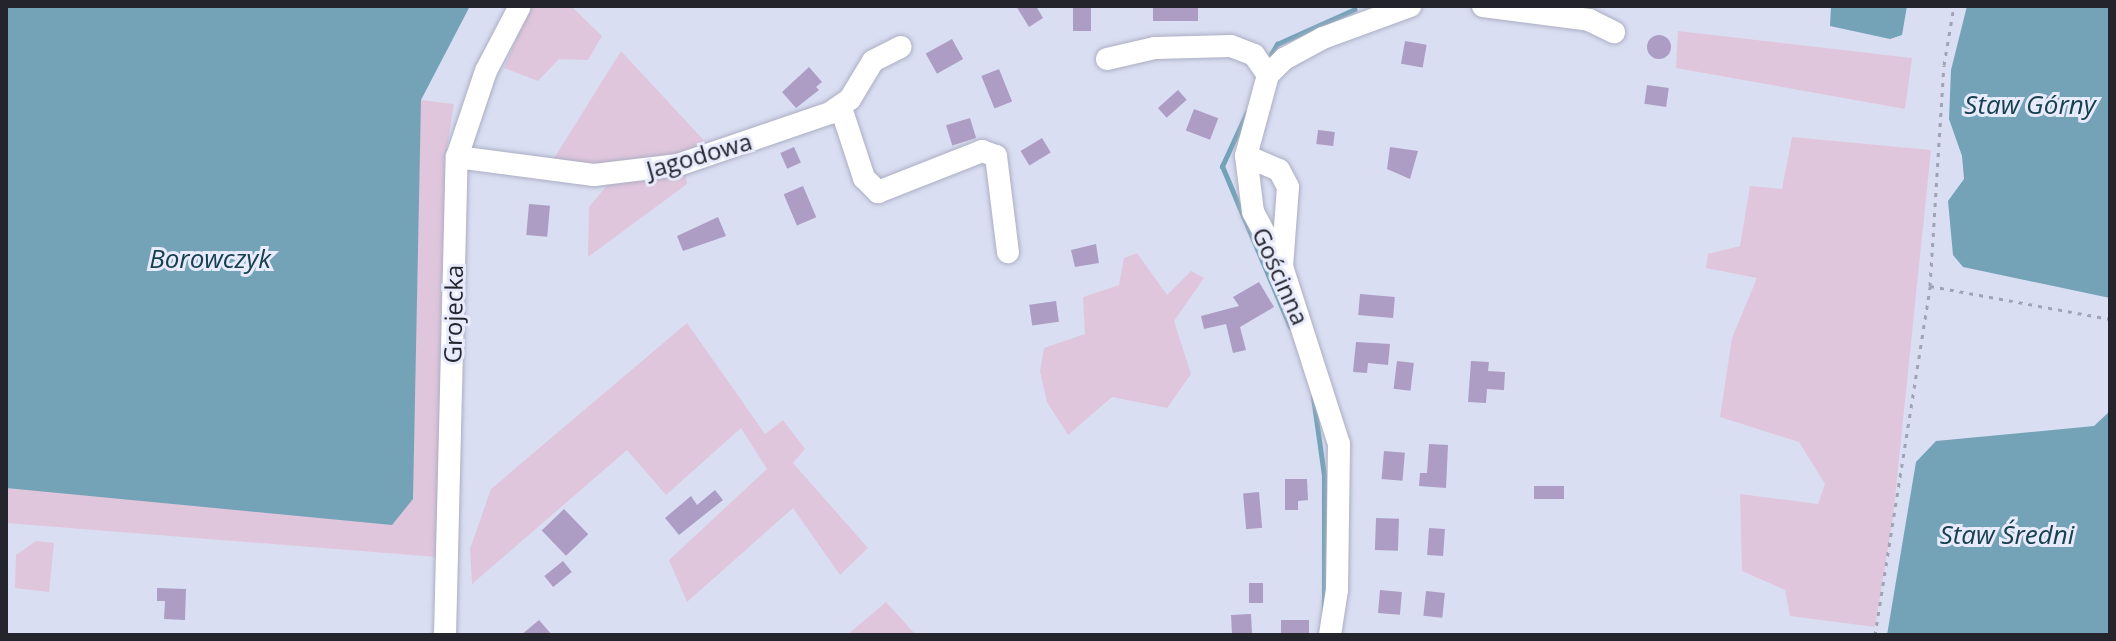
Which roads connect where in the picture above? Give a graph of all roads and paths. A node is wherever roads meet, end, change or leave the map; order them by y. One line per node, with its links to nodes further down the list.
1 (520, 6): 11 (street, Grojecka)
2 (1410, 6): 8 (street)
3 (1483, 6): 5 (street)
4 (1954, 6): 14 (path)
5 (1614, 32)
6 (901, 47): 9 (street)
7 (1107, 59): 8 (street)
8 (1268, 75): 10 (street, Gościnna)
9 (841, 108): 11 (street, Jagodowa); 12 (street)
10 (1246, 156): 13 (street, Gościnna); 13 (street)
11 (457, 157): 16 (street, Grojecka)
12 (1008, 252)
13 (1282, 266): 17 (street, Gościnna)
14 (1930, 286): 15 (path); 18 (path)
15 (2110, 319)
16 (445, 635)
17 (1330, 635)
18 (1875, 635)

